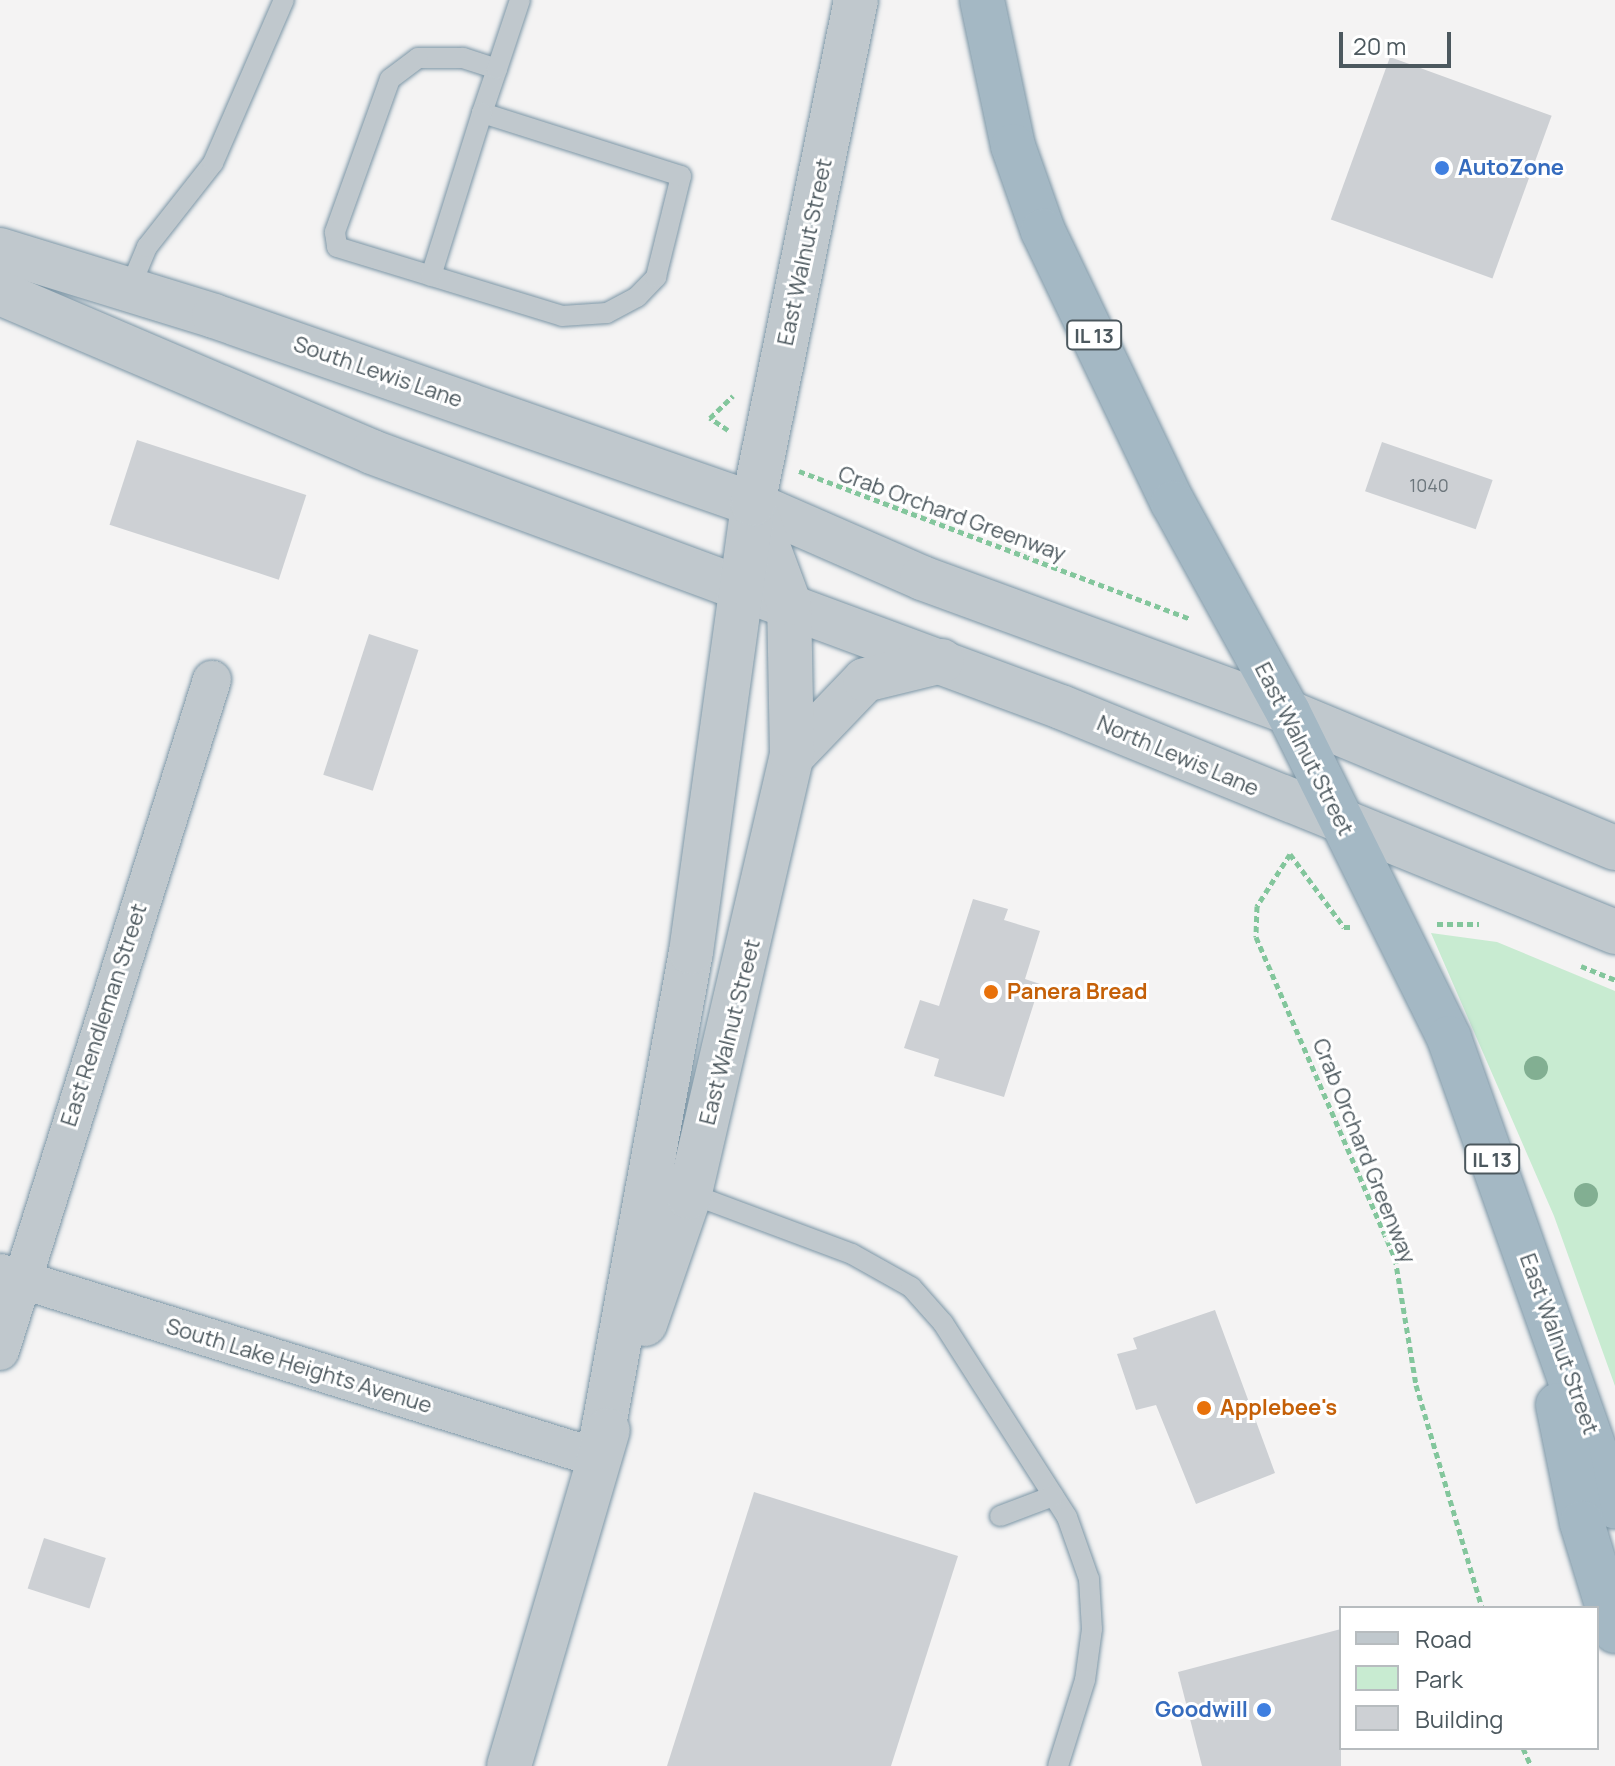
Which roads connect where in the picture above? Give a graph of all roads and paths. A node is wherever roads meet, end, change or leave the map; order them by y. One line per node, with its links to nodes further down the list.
1 (284, 0): 9 (lane)
2 (520, 0): 5 (lane)
3 (856, 0): 12 (street, East Walnut Street)
4 (982, 0): 19 (highway, East Walnut Street / IL 13)
5 (497, 69): 6 (lane); 8 (lane)
6 (482, 113): 8 (lane); 8 (lane)
7 (0, 250): 9 (street, South Lewis Lane)
8 (431, 276)
9 (129, 290): 13 (street, South Lewis Lane)
10 (0, 293): 14 (street)
11 (710, 418): 12 (path, Crab Orchard Greenway)
12 (763, 453): 13 (street, East Walnut Street); 16 (path, Crab Orchard Greenway)
13 (753, 504): 14 (street, East Walnut Street); 15 (street, East Walnut Street); 19 (street)
14 (739, 584): 15 (street, North Lewis Lane); 29 (street, East Walnut Street)
15 (789, 603): 17 (street, North Lewis Lane); 20 (street, East Walnut Street)
16 (1192, 620)
17 (942, 661): 20 (street); 21 (street, North Lewis Lane)
18 (212, 680): 31 (street, East Rendleman Street)
19 (1288, 712): 21 (highway, East Walnut Street / IL 13); 22 (street)
20 (792, 756): 30 (street, East Walnut Street)
21 (1343, 824): 26 (street, North Lewis Lane); 32 (highway, East Walnut Street / IL 13)
22 (1615, 848)
23 (1428, 924): 25 (path)
24 (1344, 927): 38 (path, Crab Orchard Greenway)
25 (1489, 928)
26 (1615, 932)
27 (1573, 963): 28 (path)
28 (1615, 980)
29 (657, 1140): 30 (lane); 34 (street, East Walnut Street)
30 (689, 1197): 34 (street, East Walnut Street); 35 (lane)
31 (10, 1276): 33 (street, East Rendleman Street); 34 (street, South Lake Heights Avenue)
32 (1546, 1308): 36 (highway, East Walnut Street / IL 13); 39 (highway)
33 (0, 1351)
34 (598, 1458): 40 (street, East Walnut Street)
35 (1053, 1496): 37 (lane); 41 (lane)
36 (1615, 1506)
37 (1000, 1516)
38 (1481, 1606)
39 (1615, 1631)
40 (509, 1766)
41 (1058, 1766)

